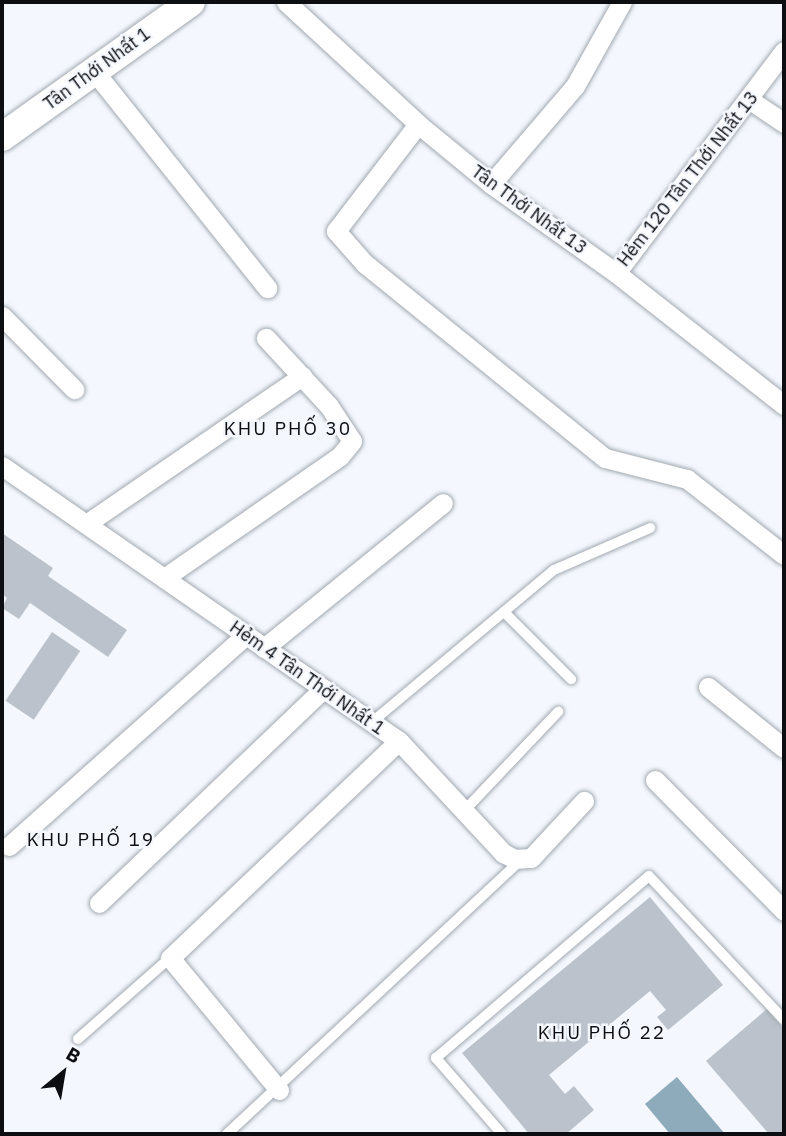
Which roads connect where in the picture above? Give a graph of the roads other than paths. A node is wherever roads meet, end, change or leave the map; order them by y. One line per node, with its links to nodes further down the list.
1 (286, 2): 8 (street, Tân Thới Nhất 13)
2 (622, 2): 10 (street)
3 (188, 3): 5 (street, Tân Thới Nhất 1)
4 (784, 51): 6 (street, Hẻm 120 Tân Thới Nhất 13)
5 (94, 71): 9 (street, Tân Thới Nhất 1); 12 (street)
6 (750, 100): 7 (street); 11 (street, Hẻm 120 Tân Thới Nhất 13)
7 (784, 123)
8 (418, 124): 10 (street, Tân Thới Nhất 13); 22 (street)
9 (6, 126)
10 (491, 184): 11 (street, Tân Thới Nhất 13)
11 (616, 273): 17 (street, Tân Thới Nhất 13)
12 (267, 288)
13 (2, 316): 16 (street)
14 (266, 338): 15 (street)
15 (302, 376): 20 (street); 23 (street)
16 (74, 389)
17 (784, 405)
18 (2, 466): 20 (street, Hẻm 4 Tân Thới Nhất 1)
19 (443, 503): 26 (street)
20 (86, 524): 23 (street, Hẻm 4 Tân Thới Nhất 1)
21 (650, 528): 24 (lane)
22 (784, 555)
23 (164, 578): 25 (street, Hẻm 4 Tân Thới Nhất 1)
24 (504, 612): 27 (lane); 31 (lane)
25 (246, 635): 26 (street, Hẻm 4 Tân Thới Nhất 1); 37 (street)
26 (264, 648): 29 (street, Hẻm 4 Tân Thới Nhất 1)
27 (571, 679)
28 (708, 687): 33 (street)
29 (323, 689): 31 (street, Hẻm 4 Tân Thới Nhất 1); 39 (street)
30 (558, 712): 36 (lane)
31 (372, 723): 32 (street, Hẻm 4 Tân Thới Nhất 1)
32 (399, 741): 36 (street, Hẻm 4 Tân Thới Nhất 1); 41 (street)
33 (784, 748)
34 (655, 780): 40 (street)
35 (584, 801): 38 (street)
36 (464, 811): 38 (street, Hẻm 4 Tân Thới Nhất 1)
37 (9, 846)
38 (521, 860): 44 (lane)
39 (99, 903)
40 (784, 911)
41 (170, 958): 43 (lane); 44 (street)
42 (784, 1020): 46 (lane)
43 (78, 1039)
44 (279, 1090): 45 (lane)
45 (227, 1134)
46 (502, 1134)

